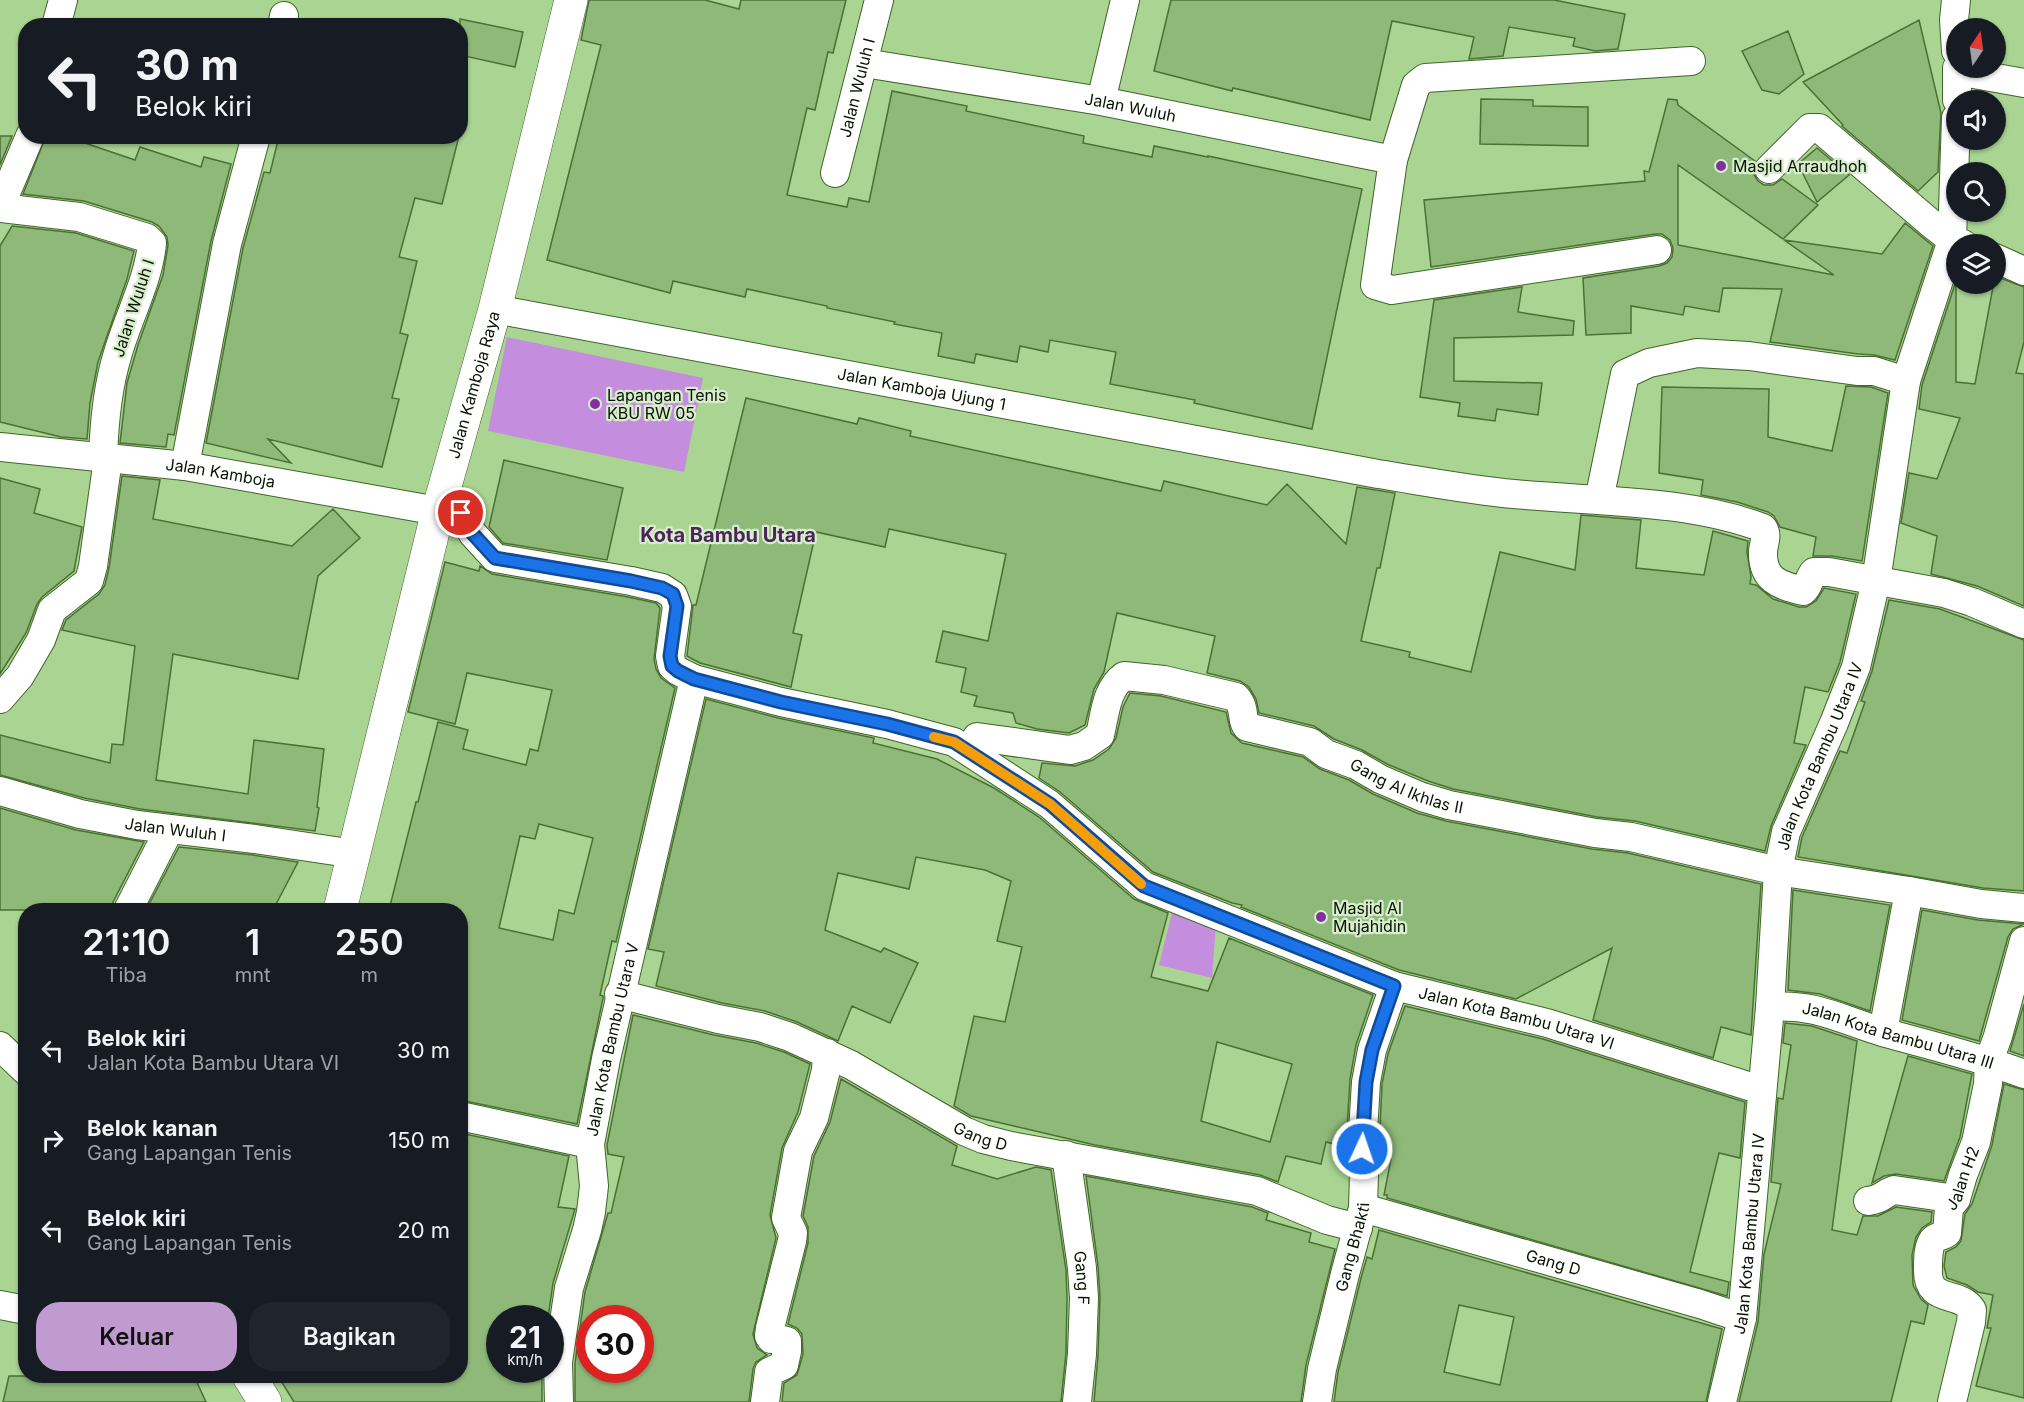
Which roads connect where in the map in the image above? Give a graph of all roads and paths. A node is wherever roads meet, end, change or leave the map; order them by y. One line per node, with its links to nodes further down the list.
1 (63, 0): 6 (street)
2 (571, 0): 26 (street, Jalan Kamboja Raya)
3 (879, 0): 9 (street, Jalan Wuluh I)
4 (1125, 0): 12 (street)
5 (1956, 0): 7 (street)
6 (58, 18)
7 (1954, 18)
8 (1691, 61): 16 (street)
9 (864, 63): 12 (street, Jalan Wuluh); 18 (street, Jalan Wuluh I)
10 (2006, 78): 11 (street)
11 (2024, 83)
12 (1101, 101): 16 (street, Jalan Wuluh)
13 (27, 144): 19 (street)
14 (254, 144): 30 (street)
15 (1957, 150): 21 (street, Jalan Kota Bambu Utara IV)
16 (1394, 160): 22 (street)
17 (1769, 170): 20 (street)
18 (835, 173)
19 (0, 207): 29 (street, Jalan Wuluh I)
20 (1948, 234)
21 (1958, 234)
22 (1657, 250)
23 (2006, 263): 24 (street)
24 (2024, 271)
25 (1946, 274): 27 (street, Jalan Kota Bambu Utara IV)
26 (495, 309): 31 (street, Jalan Kamboja Raya); 32 (street, Jalan Kamboja Ujung 1)
27 (1906, 381): 32 (street); 33 (street, Jalan Kota Bambu Utara IV)
28 (0, 447): 29 (street, Jalan Kamboja)
29 (106, 459): 30 (street, Jalan Kamboja); 36 (street, Jalan Wuluh I)
30 (185, 466): 31 (street, Jalan Kamboja)
31 (442, 499): 35 (street); 40 (street, Jalan Kamboja Raya)
32 (1599, 500): 33 (street, Jalan Kamboja Ujung 1)
33 (1876, 581): 34 (street); 41 (street, Jalan Kota Bambu Utara IV)
34 (2024, 624)
35 (694, 679): 47 (street, Jalan Kota Bambu Utara VI); 48 (street, Jalan Kota Bambu Utara V)
36 (0, 699)
37 (976, 737): 41 (street, Gang Al Ikhlas II)
38 (0, 791): 39 (street, Jalan Wuluh I)
39 (169, 830): 40 (street, Jalan Wuluh I); 43 (street)
40 (355, 854): 44 (street, Jalan Kamboja Raya)
41 (1778, 871): 42 (street, Gang Al Ikhlas II); 49 (street, Jalan Kota Bambu Utara IV)
42 (1909, 891): 45 (street, Gang Al Ikhlas II); 50 (street)
43 (132, 903)
44 (342, 903)
45 (2024, 908)
46 (2024, 941): 53 (street)
47 (1394, 986): 56 (street, Jalan Kota Bambu Utara VI); 62 (street, Gang Bhakti)
48 (619, 994): 52 (street, Gang D); 58 (street, Jalan Kota Bambu Utara V)
49 (1770, 1007): 50 (street, Jalan Kota Bambu Utara III); 56 (street, Jalan Kota Bambu Utara IV)
50 (1883, 1032): 53 (street, Jalan Kota Bambu Utara III)
51 (0, 1046): 54 (street)
52 (827, 1053): 59 (street, Gang D); 69 (street)
53 (1989, 1060): 55 (street, Jalan Kota Bambu Utara III); 60 (street, Jalan H2)
54 (18, 1063)
55 (2024, 1074)
56 (1761, 1090): 65 (street, Jalan Kota Bambu Utara IV)
57 (468, 1118): 58 (street)
58 (590, 1144): 68 (street, Jalan Kota Bambu Utara V)
59 (1066, 1155): 62 (street, Gang D); 70 (street, Gang F)
60 (1956, 1199): 61 (street); 73 (street, Jalan H2)
61 (1868, 1201)
62 (1361, 1218): 65 (street, Gang D); 71 (street, Gang Bhakti)
63 (0, 1305): 64 (street)
64 (18, 1308)
65 (1742, 1318): 72 (street, Jalan Kota Bambu Utara IV)
66 (253, 1383): 67 (street)
67 (265, 1402)
68 (559, 1402)
69 (765, 1402)
70 (1077, 1402)
71 (1317, 1402)
72 (1722, 1402)
73 (1952, 1402)

